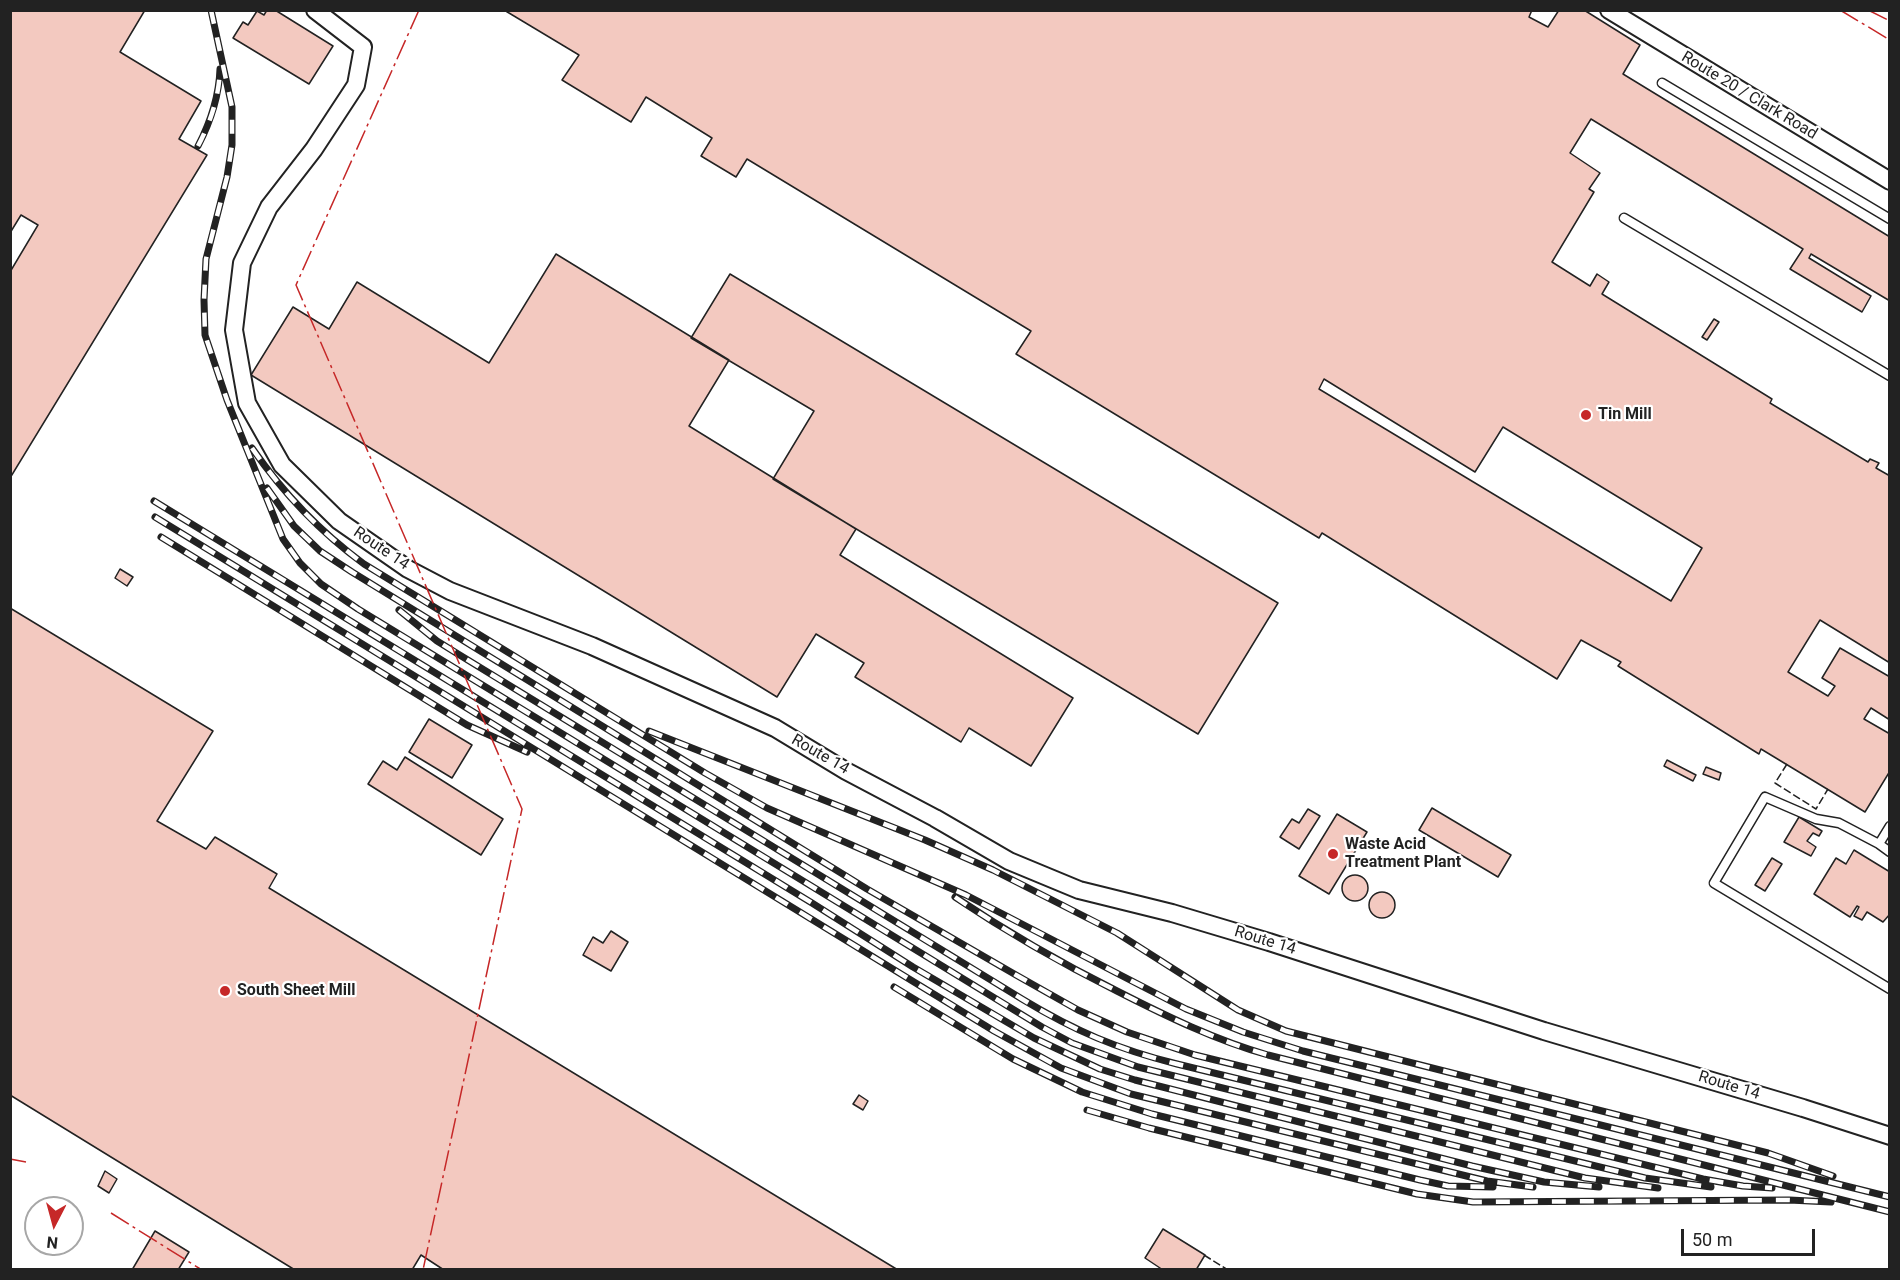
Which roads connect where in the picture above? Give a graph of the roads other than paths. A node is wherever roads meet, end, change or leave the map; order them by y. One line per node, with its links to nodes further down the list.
1 (315, 10): 12 (street, Route 14)
2 (1609, 10): 4 (street, Route 20 / Clark Road)
3 (1662, 83): 6 (lane)
4 (1890, 181)
5 (1624, 218): 7 (lane)
6 (1890, 219)
7 (1890, 376)
8 (1890, 826): 9 (lane)
9 (1879, 844): 10 (lane); 11 (lane)
10 (1890, 852)
11 (1890, 989)
12 (1890, 1136)

